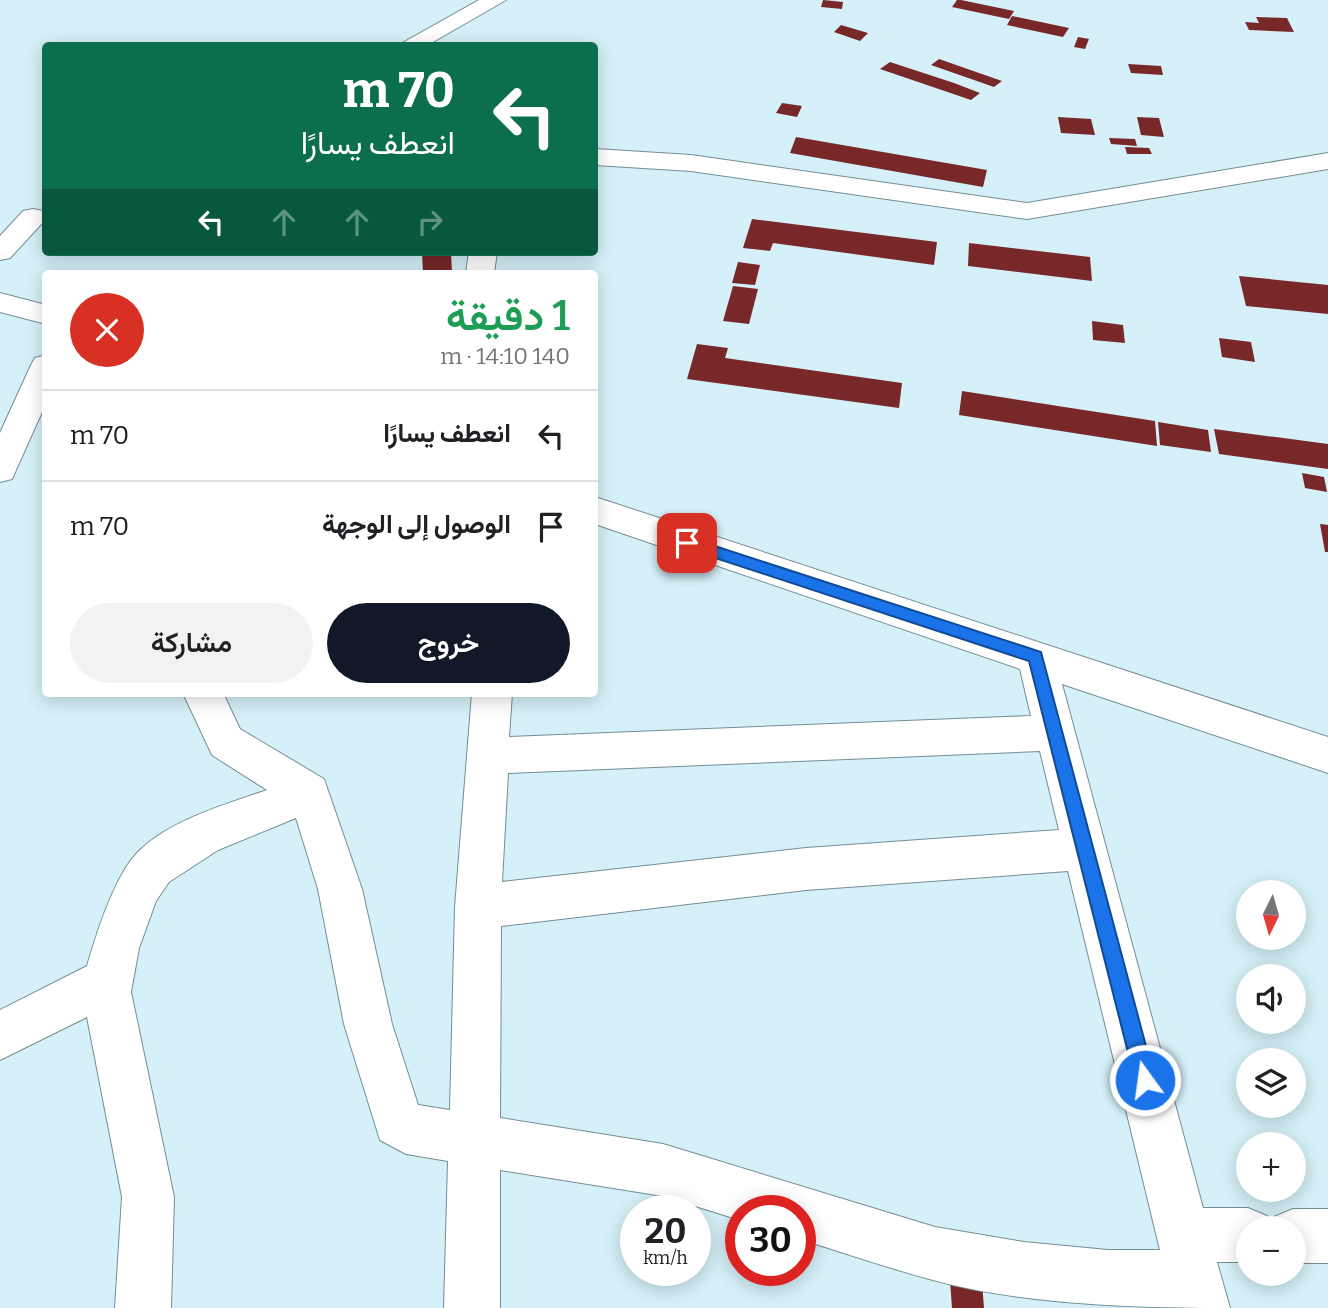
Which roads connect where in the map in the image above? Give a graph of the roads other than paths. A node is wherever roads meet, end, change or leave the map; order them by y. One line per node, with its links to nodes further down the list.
1 (495, 0): 2 (street)
2 (416, 42)
3 (598, 157): 4 (street)
4 (1328, 161)
5 (41, 221): 6 (street)
6 (4, 239)
7 (0, 302): 8 (street)
8 (42, 314)
9 (42, 374): 10 (street)
10 (0, 470)
11 (598, 511): 12 (street)
12 (1036, 657): 15 (street); 16 (street)
13 (205, 697): 18 (street)
14 (492, 697): 17 (street)
15 (1055, 733): 17 (street); 19 (street)
16 (1328, 755)
17 (488, 756): 20 (street)
18 (309, 793): 21 (street); 23 (street)
19 (1085, 849): 20 (street); 27 (street)
20 (478, 907): 23 (street)
21 (105, 982): 22 (street); 28 (street)
22 (0, 1036)
23 (474, 1137): 27 (street); 29 (street)
24 (1306, 1236): 25 (street)
25 (1328, 1236)
26 (1236, 1244): 27 (street)
27 (1194, 1274)
28 (143, 1308)
29 (472, 1308)

